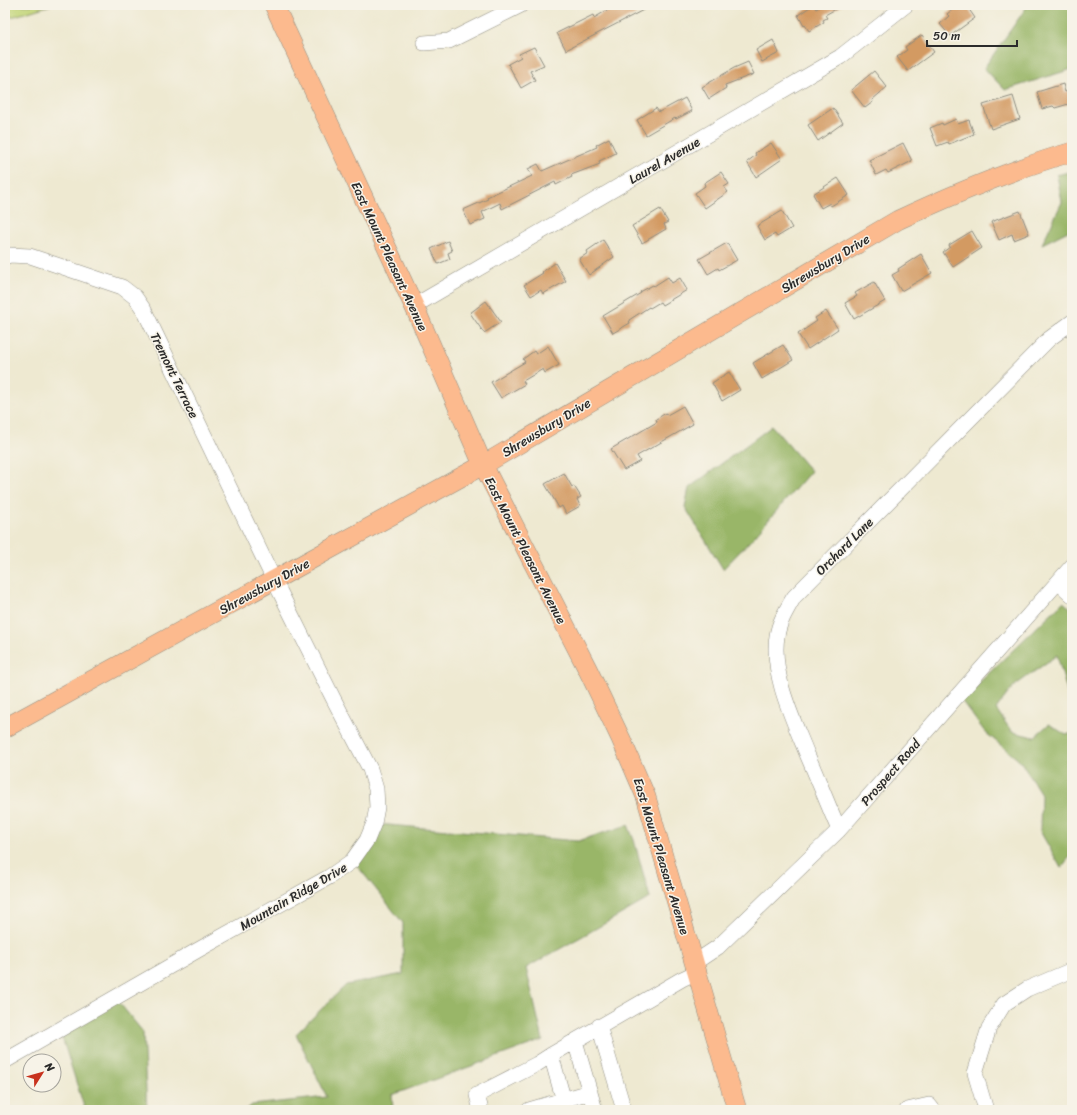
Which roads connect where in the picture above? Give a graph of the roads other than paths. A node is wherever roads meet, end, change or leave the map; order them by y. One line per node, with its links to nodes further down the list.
1 (274, 5): 7 (main road, East Mount Pleasant Avenue)
2 (521, 5): 4 (street)
3 (906, 5): 7 (street, Laurel Avenue)
4 (424, 43)
5 (1072, 152): 9 (main road, Shrewsbury Drive)
6 (5, 256): 11 (street, Tremont Terrace)
7 (414, 306): 9 (main road, East Mount Pleasant Avenue)
8 (1072, 322): 15 (street, Orchard Lane)
9 (483, 465): 11 (main road, Shrewsbury Drive); 16 (main road, East Mount Pleasant Avenue)
10 (1072, 566): 12 (street, Prospect Road)
11 (274, 580): 14 (main road, Shrewsbury Drive); 21 (street, Mountain Ridge Drive)
12 (1058, 582): 13 (street); 15 (street, Prospect Road)
13 (1072, 594)
14 (5, 728)
15 (839, 830): 16 (street, Prospect Road)
16 (696, 967): 18 (street, Prospect Road); 28 (main road, East Mount Pleasant Avenue)
17 (1072, 970): 31 (street)
18 (599, 1026): 19 (street, Prospect Road); 27 (street)
19 (575, 1041): 20 (street, Prospect Road); 22 (street)
20 (551, 1055): 23 (street); 24 (street, Prospect Road)
21 (5, 1061)
22 (590, 1092): 23 (street); 26 (street)
23 (564, 1100): 25 (street)
24 (480, 1110)
25 (529, 1110)
26 (595, 1110)
27 (624, 1110)
28 (737, 1110)
29 (907, 1110): 30 (street)
30 (933, 1110)
31 (986, 1110)

